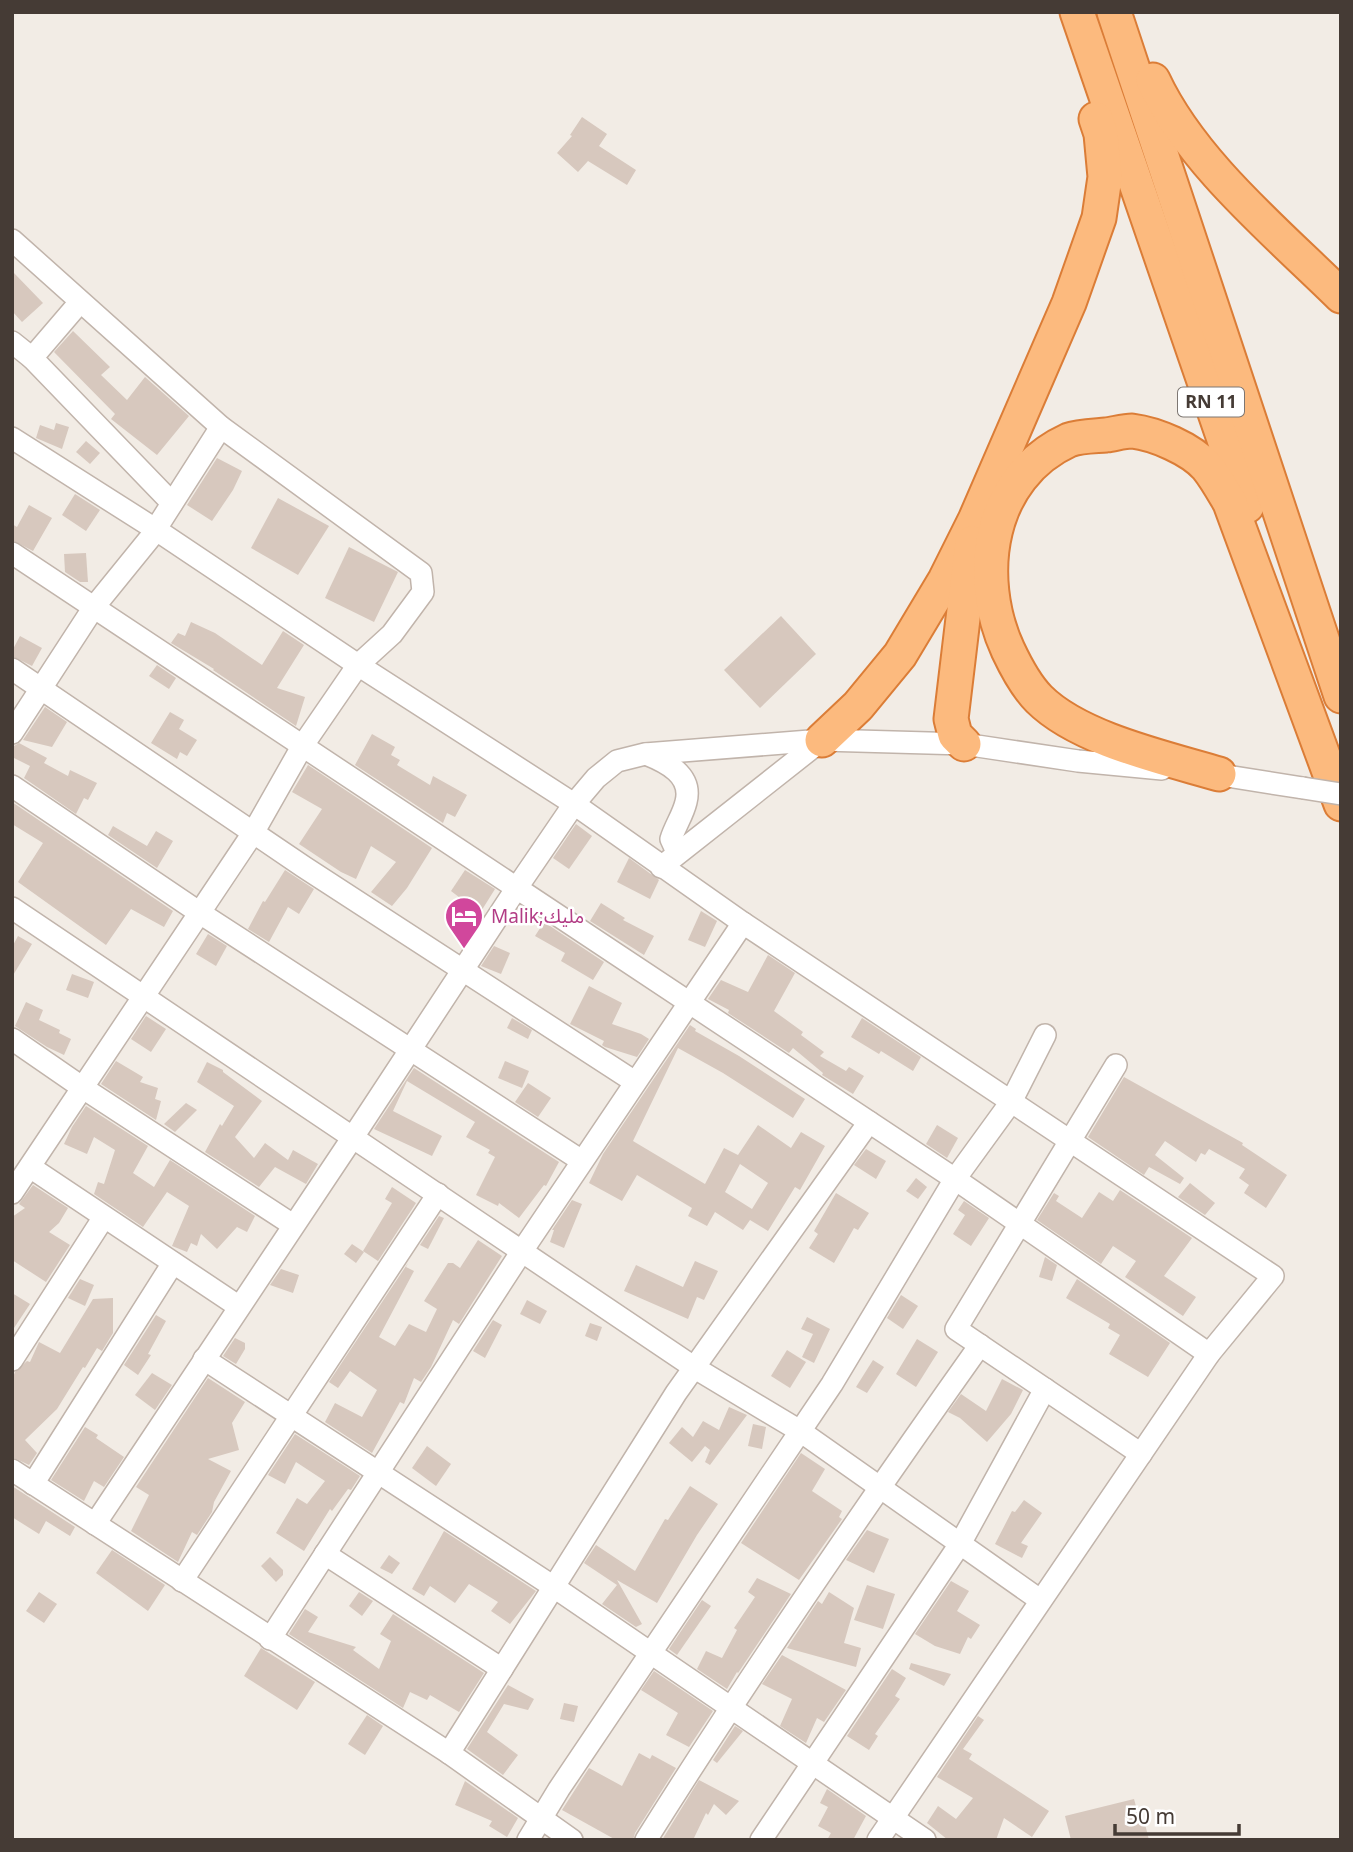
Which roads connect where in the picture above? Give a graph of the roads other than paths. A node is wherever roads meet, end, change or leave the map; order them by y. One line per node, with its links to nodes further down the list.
1 (1065, 12): 13 (highway)
2 (1077, 12): 28 (highway, RN 11)
3 (1114, 12): 20 (highway, RN 11)
4 (1127, 12): 6 (highway)
5 (12, 240): 7 (street)
6 (1341, 296)
7 (80, 302): 9 (street); 10 (street)
8 (12, 342): 9 (street)
9 (32, 358): 12 (street)
10 (221, 426): 12 (street); 17 (street)
11 (12, 438): 14 (street)
12 (172, 503): 14 (street)
13 (975, 520): 22 (highway); 23 (highway)
14 (155, 529): 16 (street); 17 (street)
15 (12, 553): 16 (street)
16 (94, 607): 19 (street); 24 (street)
17 (358, 665): 24 (street); 29 (street)
18 (12, 669): 19 (street)
19 (41, 689): 21 (street); 31 (street)
20 (1341, 696)
21 (12, 733)
22 (822, 740): 23 (street); 25 (street); 32 (street)
23 (964, 744): 26 (street)
24 (303, 746): 31 (street); 34 (street)
25 (645, 754): 29 (street); 32 (street)
26 (1219, 774): 28 (street, bridge); 30 (highway)
27 (12, 786): 36 (street)
28 (1341, 793)
29 (574, 804): 33 (street); 34 (street)
30 (1341, 804)
31 (253, 832): 36 (street); 38 (street)
32 (677, 852): 33 (street)
33 (661, 867): 37 (street)
34 (516, 889): 38 (street); 40 (street)
35 (12, 908): 39 (street)
36 (200, 913): 39 (street); 43 (street)
37 (743, 923): 40 (street); 47 (street)
38 (463, 970): 43 (street); 45 (street)
39 (144, 997): 46 (street); 49 (street)
40 (688, 1002): 45 (street); 48 (street)
41 (1045, 1035): 47 (street)
42 (13, 1041): 46 (street)
43 (410, 1050): 49 (street); 51 (street)
44 (1116, 1065): 50 (street)
45 (635, 1082): 51 (street)
46 (83, 1088): 52 (street); 58 (street)
47 (1011, 1102): 50 (street); 53 (street)
48 (869, 1122): 53 (street); 66 (street)
49 (353, 1138): 55 (street); 58 (street)
50 (1070, 1141): 57 (street); 63 (street)
51 (582, 1161): 59 (street)
52 (30, 1167): 54 (street); 56 (street)
53 (955, 1179): 57 (street); 69 (street)
54 (12, 1193)
55 (438, 1194): 59 (street); 68 (street)
56 (104, 1217): 60 (street); 65 (street)
57 (1019, 1223): 62 (street); 63 (street)
58 (293, 1225): 61 (street)
59 (522, 1251): 66 (street); 72 (street)
60 (173, 1263): 61 (street); 73 (street)
61 (238, 1307): 64 (street)
62 (980, 1345): 67 (street); 74 (street)
63 (1209, 1354): 70 (street)
64 (204, 1359): 68 (street); 75 (street)
65 (12, 1360)
66 (695, 1367): 69 (street); 79 (street)
67 (1045, 1388): 70 (street); 76 (street)
68 (292, 1415): 72 (street); 78 (street)
69 (800, 1431): 74 (street); 82 (street)
70 (1141, 1454): 80 (street)
71 (12, 1471): 73 (street)
72 (377, 1472): 77 (street); 79 (street)
73 (33, 1484): 75 (street)
74 (879, 1487): 76 (street); 84 (street)
75 (95, 1524): 78 (street)
76 (960, 1544): 80 (street); 86 (street)
77 (325, 1554): 81 (street); 83 (street)
78 (182, 1581): 81 (street)
79 (554, 1587): 82 (street); 83 (street)
80 (1040, 1600): 87 (street)
81 (270, 1639): 85 (street)
82 (651, 1653): 84 (street); 88 (street)
83 (502, 1669): 85 (street)
84 (730, 1706): 86 (street); 91 (street)
85 (449, 1753): 88 (street)
86 (811, 1762): 87 (street); 92 (street)
87 (894, 1817): 93 (street); 94 (street)
88 (541, 1819): 89 (street); 90 (street)
89 (528, 1840)
90 (572, 1840)
91 (646, 1840)
92 (761, 1840)
93 (878, 1840)
94 (925, 1840)

